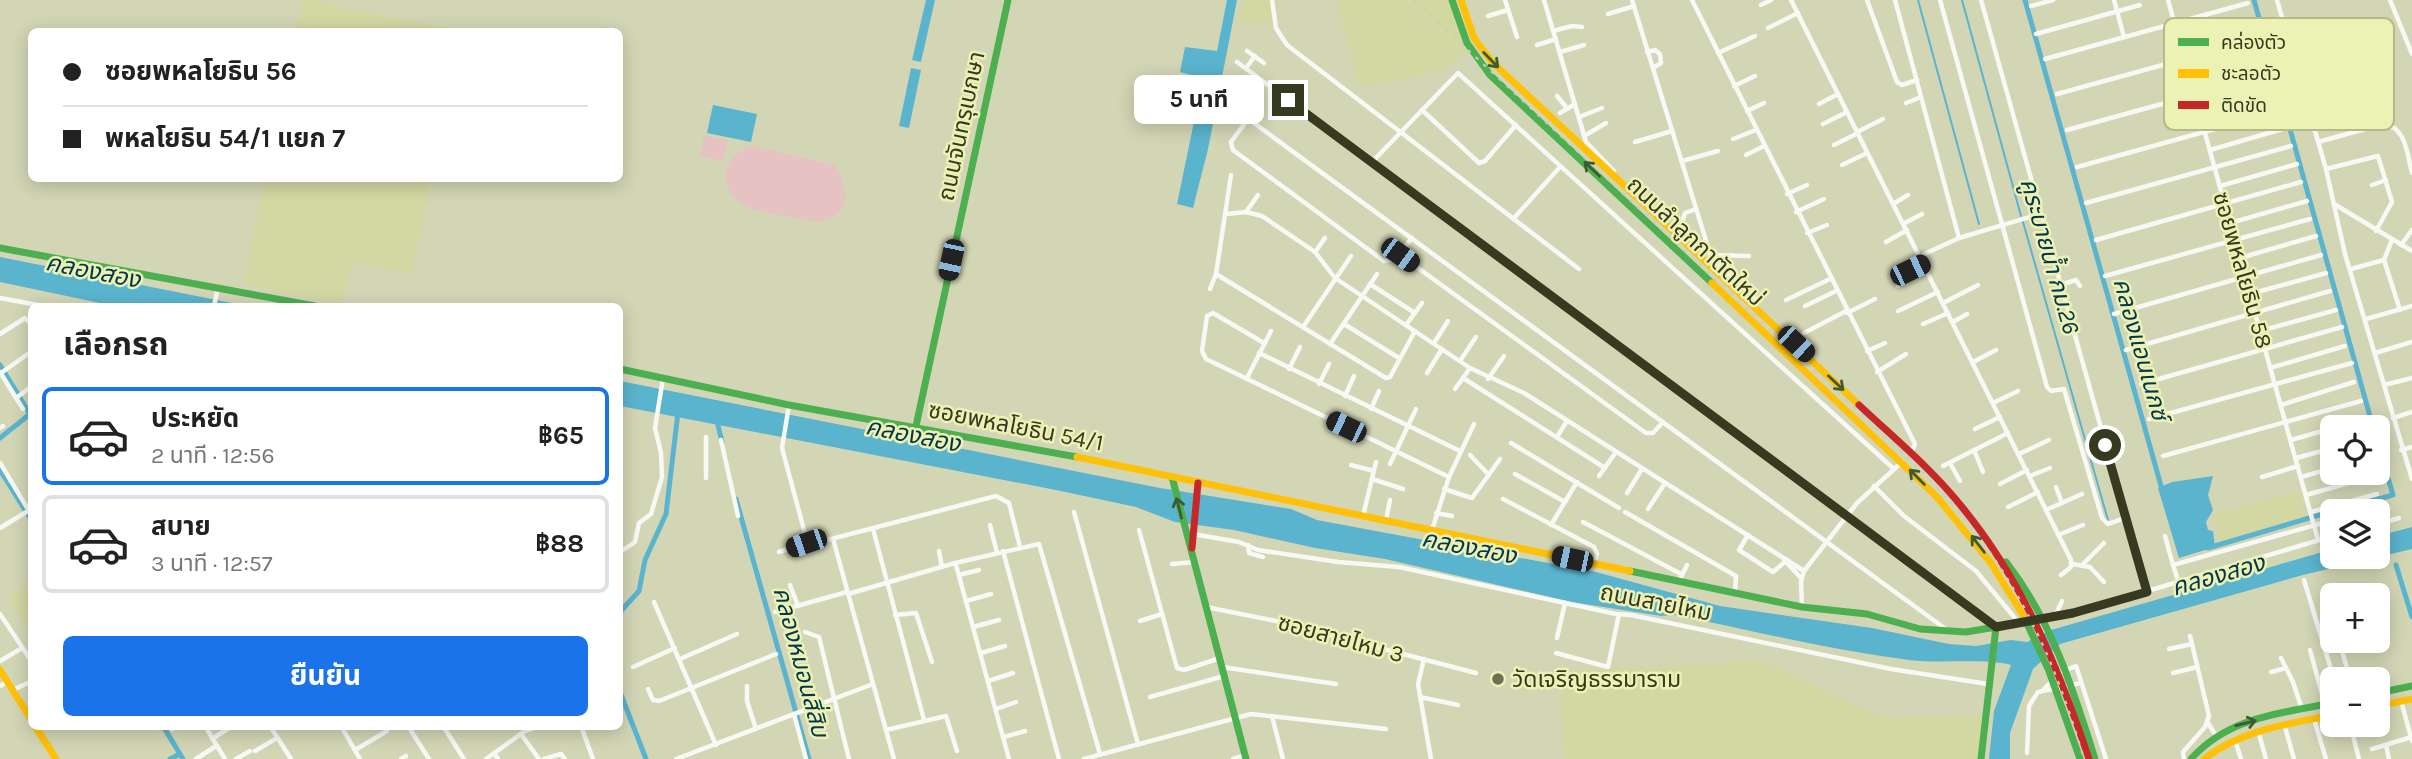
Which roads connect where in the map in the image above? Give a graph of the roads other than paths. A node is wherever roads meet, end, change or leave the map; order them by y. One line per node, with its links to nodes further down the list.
1 (1008, 0): 285 (main road, ถนนจันทรุเบกษา)
2 (1272, 0): 88 (street)
3 (1452, 0): 141 (main road, ถนนลำลูกกาตัดใหม่, one-way to 3)
4 (1461, 0): 134 (main road, ถนนลำลูกกาตัดใหม่, one-way to 134)
5 (1505, 0): 24 (street)
6 (1544, 0): 35 (street)
7 (1692, 0): 46 (street)
8 (1771, 0): 21 (street)
9 (1791, 0): 26 (street)
10 (1867, 0): 56 (street)
11 (1895, 0): 56 (street)
12 (1940, 0): 140 (street)
13 (1981, 0): 132 (street)
14 (2053, 0): 23 (street)
15 (2114, 0): 25 (street)
16 (2168, 0): 29 (street, ซอยพหลโยธิน 58)
17 (2277, 0): 31 (street)
18 (2390, 0): 47 (street)
19 (1633, 3): 27 (street); 45 (street)
20 (2248, 3): 30 (street)
21 (1760, 5)
22 (2140, 5): 25 (street)
23 (2031, 6)
24 (1508, 10): 28 (street); 38 (street)
25 (2118, 12): 36 (street); 39 (street)
26 (1798, 13): 34 (street); 58 (street)
27 (1608, 14)
28 (1488, 16)
29 (2173, 18)
30 (2196, 18)
31 (2283, 18)
32 (1582, 27): 35 (street)
33 (2164, 27): 39 (street)
34 (1768, 28)
35 (1553, 31): 40 (street)
36 (2036, 34)
37 (1755, 36): 46 (street)
38 (1517, 37)
39 (2124, 37): 49 (street)
40 (1556, 40): 41 (street); 44 (street)
41 (1536, 45)
42 (1584, 45): 44 (street)
43 (1247, 51): 48 (street)
44 (1560, 52): 64 (street)
45 (1647, 52): 54 (street); 54 (street)
46 (1718, 53): 57 (street)
47 (2412, 54)
48 (1255, 57): 51 (street); 53 (street)
49 (2045, 60)
50 (1237, 61): 53 (street)
51 (1264, 63)
52 (2164, 66): 59 (street)
53 (1246, 68): 103 (street)
54 (1653, 68): 87 (street)
55 (1755, 76): 57 (street)
56 (1916, 80): 61 (street)
57 (1734, 86): 71 (street)
58 (1838, 94): 65 (street); 72 (street)
59 (2057, 94)
60 (1557, 96): 67 (street)
61 (1921, 97): 63 (street); 148 (street)
62 (1764, 103): 71 (street)
63 (1906, 103)
64 (1575, 104): 67 (street); 74 (street)
65 (1819, 104)
66 (2164, 104): 82 (street)
67 (1566, 107): 73 (street)
68 (1602, 108): 74 (street)
69 (1236, 110): 76 (street)
70 (1422, 110): 79 (street); 79 (street); 88 (street)
71 (1746, 111): 81 (street)
72 (1847, 112): 78 (street); 90 (street)
73 (1560, 113)
74 (1579, 117): 91 (street)
75 (1884, 118): 90 (street)
76 (1248, 119): 147 (street); 158 (street)
77 (1606, 123): 91 (street)
78 (1823, 124)
79 (1516, 125): 106 (street)
80 (2394, 128): 111 (street)
81 (1756, 130): 92 (street); 96 (street)
82 (2067, 130)
83 (2212, 130): 89 (street)
84 (2279, 130): 98 (street)
85 (2314, 130): 94 (street)
86 (2361, 130): 94 (street)
87 (1672, 131): 93 (street); 102 (street)
88 (1400, 132): 103 (street); 133 (street)
89 (2205, 132): 98 (street, ซอยพหลโยธิน 58); 107 (street)
90 (1858, 133): 95 (street); 100 (street)
91 (1584, 136): 110 (street)
92 (1733, 139)
93 (1635, 142)
94 (2318, 142): 109 (street)
95 (1834, 145)
96 (1764, 146): 101 (street); 118 (street)
97 (2291, 146): 108 (street)
98 (2210, 150): 108 (street, ซอยพหลโยธิน 58)
99 (1718, 151): 102 (street)
100 (1867, 153): 105 (street); 125 (street)
101 (1746, 155)
102 (1682, 161): 127 (street)
103 (1372, 162): 363 (street)
104 (2297, 164): 116 (street)
105 (1842, 165)
106 (1560, 167): 133 (street); 320 (street)
107 (2077, 167)
108 (2215, 168): 116 (street, ซอยพหลโยธิน 58); 123 (street)
109 (2326, 169): 113 (street); 124 (street)
110 (1614, 172)
111 (2412, 173)
112 (1231, 175): 130 (street)
113 (2386, 180): 117 (street); 144 (street)
114 (2301, 182): 126 (street)
115 (1807, 185): 118 (street)
116 (2220, 186): 126 (street, ซอยพหลโยธิน 58)
117 (2371, 186)
118 (1787, 194): 129 (street)
119 (1258, 195): 128 (street)
120 (1908, 195): 125 (street)
121 (1824, 199): 129 (street)
122 (2307, 201): 137 (street)
123 (2086, 203)
124 (2333, 203): 144 (street); 169 (street)
125 (1893, 204): 138 (street)
126 (2225, 204): 137 (street, ซอยพหลโยธิน 58); 150 (street)
127 (1696, 209): 135 (street); 161 (street)
128 (1246, 212): 130 (street); 157 (street)
129 (1796, 212): 145 (street)
130 (1226, 214): 171 (street)
131 (1922, 214): 138 (street)
132 (2040, 214): 140 (street); 179 (street)
133 (1514, 218): 168 (street)
134 (1661, 218): 141 (main road); 303 (main road, ถนนลำลูกกาตัดใหม่, one-way to 303)
135 (1683, 219)
136 (2310, 219): 151 (street)
137 (2230, 223): 151 (street, ซอยพหลโยธิน 58)
138 (1903, 224): 142 (street)
139 (1827, 225): 145 (street)
140 (2002, 225): 148 (street); 367 (street)
141 (1654, 226): 310 (main road, ถนนลำลูกกาตัดใหม่)
142 (1907, 230): 153 (street); 163 (street)
143 (2412, 230): 154 (street)
144 (2376, 231): 152 (street)
145 (1807, 233): 176 (street)
146 (2316, 236): 164 (street)
147 (1412, 238): 158 (street); 282 (street)
148 (1959, 238): 163 (street)
149 (1325, 239): 157 (street)
150 (2096, 240)
151 (2235, 240): 164 (street, ซอยพหลโยธิน 58); 173 (street)
152 (2392, 240): 154 (street); 165 (street)
153 (1886, 242)
154 (2401, 245): 156 (street)
155 (0, 248): 183 (main road)
156 (2412, 251)
157 (1315, 252): 175 (street)
158 (1400, 255): 282 (street)
159 (2321, 255): 174 (street)
160 (1351, 256): 175 (street)
161 (1711, 256): 162 (street); 167 (street); 192 (street)
162 (1749, 256)
163 (1920, 256): 166 (street)
164 (2240, 258): 174 (street, ซอยพหลโยธิน 58)
165 (2384, 260): 169 (street); 201 (street)
166 (1923, 263): 180 (street); 186 (street)
167 (1733, 268)
168 (1579, 269)
169 (2351, 269): 209 (street)
170 (2326, 273): 187 (street)
171 (1216, 274): 182 (street); 216 (street)
172 (1377, 274): 177 (street)
173 (2105, 276)
174 (2245, 276): 187 (street, ซอยพหลโยธิน 58); 208 (street)
175 (1335, 278): 188 (street); 216 (street)
176 (1829, 279): 184 (street); 191 (street)
177 (1370, 284): 188 (street); 205 (street)
178 (1978, 285): 197 (street)
179 (2060, 285): 181 (street); 367 (street)
180 (1898, 286)
181 (2080, 286)
182 (1210, 289)
183 (217, 291): 194 (street); 195 (main road)
184 (1836, 291): 198 (street); 203 (street)
185 (2330, 291): 204 (street)
186 (1938, 292): 197 (street); 202 (street)
187 (2250, 295): 204 (street, ซอยพหลโยธิน 58)
188 (1363, 296): 213 (street); 215 (street)
189 (0, 298): 193 (street)
190 (1875, 299): 203 (street)
191 (1786, 300)
192 (1758, 301)
193 (28, 303)
194 (215, 303)
195 (295, 303)
196 (1422, 303): 205 (street)
197 (1943, 303): 206 (street)
198 (1805, 306)
199 (2412, 306): 201 (street)
200 (2336, 310): 220 (street)
201 (2400, 310): 209 (street)
202 (1898, 311)
203 (1847, 312): 221 (street); 235 (street)
204 (2255, 312): 220 (street, ซอยพหลโยธิน 58); 234 (street)
205 (1415, 313): 215 (street)
206 (1948, 313): 212 (street); 214 (street)
207 (1967, 314): 212 (street)
208 (2114, 314)
209 (2365, 319): 237 (street)
210 (28, 321): 222 (street)
211 (1448, 321): 226 (street)
212 (1952, 322): 243 (street)
213 (1344, 324): 228 (street); 241 (street)
214 (1923, 324)
215 (1406, 325): 219 (street)
216 (1303, 327): 228 (street)
217 (2342, 327): 232 (street)
218 (1271, 331): 225 (street)
219 (1415, 331): 226 (street); 241 (street)
220 (2260, 331): 232 (street, ซอยพหลโยธิน 58)
221 (1804, 332)
222 (0, 334)
223 (1476, 337): 242 (street)
224 (2412, 342): 237 (street)
225 (1264, 343): 236 (street); 256 (street)
226 (1434, 343): 231 (street)
227 (1885, 343): 235 (street)
228 (1330, 344): 241 (street)
229 (2345, 346): 247 (street)
230 (1300, 347): 248 (street)
231 (1443, 349): 242 (street); 252 (street)
232 (2265, 349): 247 (street, ซอยพหลโยธิน 58); 261 (street)
233 (1996, 350): 243 (street)
234 (2126, 350)
235 (1867, 352): 251 (street)
236 (1259, 353): 248 (street); 256 (street)
237 (2375, 353): 263 (street)
238 (28, 354): 250 (street)
239 (1906, 354): 251 (street)
240 (1504, 356): 258 (street)
241 (1399, 358)
242 (1460, 361): 246 (street)
243 (1973, 362): 271 (street)
244 (2352, 363): 262 (street)
245 (1329, 364): 260 (street)
246 (1470, 368): 257 (street); 258 (street)
247 (2270, 368): 262 (street, ซอยพหลโยธิน 58)
248 (1289, 369): 260 (street)
249 (623, 370): 255 (main road, ซอยพหลโยธิน 54/1)
250 (2, 371): 268 (street)
251 (1877, 372): 303 (street)
252 (1426, 373)
253 (1354, 376): 269 (street)
254 (2412, 377): 263 (street)
255 (663, 378): 274 (main road, ซอยพหลโยธิน 54/1); 392 (street)
256 (1247, 378): 299 (street)
257 (1463, 378): 265 (street); 291 (street)
258 (1488, 379): 281 (street)
259 (2354, 382): 272 (street)
260 (1319, 384): 269 (street)
261 (2141, 384)
262 (2275, 386): 272 (street, ซอยพหลโยธิน 58); 280 (street)
263 (2384, 386): 279 (street)
264 (28, 389): 268 (street)
265 (1455, 389)
266 (1380, 391): 275 (street)
267 (2018, 391): 271 (street)
268 (18, 396): 273 (street)
269 (1345, 396): 275 (street)
270 (2361, 401): 283 (street)
271 (1993, 403): 278 (street)
272 (2281, 405): 283 (street, ซอยพหลโยธิน 58)
273 (23, 408)
274 (788, 408): 285 (main road, ซอยพหลโยธิน 54/1); 387 (street)
275 (1371, 409): 286 (street)
276 (1416, 409): 286 (street)
277 (2412, 412): 279 (street)
278 (2000, 417): 287 (street); 289 (street)
279 (2393, 418): 298 (street)
280 (2149, 419)
281 (1567, 421): 291 (street); 301 (street)
282 (1662, 423): 388 (street)
283 (2286, 423): 294 (street, ซอยพหลโยธิน 58); 306 (street)
284 (1474, 424): 300 (street)
285 (916, 426): 335 (main road, ซอยพหลโยธิน 54/1)
286 (1408, 426): 299 (street); 300 (street)
287 (1975, 429)
288 (2320, 432): 294 (street)
289 (2008, 433): 297 (street); 304 (street)
290 (706, 437): 331 (street)
291 (1557, 438): 317 (street)
292 (721, 440): 364 (street)
293 (2049, 440): 304 (street)
294 (2291, 440): 307 (street, ซอยพหลโยธิน 58)
295 (1511, 443): 336 (street)
296 (2412, 447): 298 (street)
297 (1974, 450): 312 (street); 322 (street)
298 (2401, 450): 333 (street)
299 (1395, 452): 313 (street); 328 (street)
300 (1460, 452): 328 (street)
301 (1616, 452): 317 (street); 319 (street)
302 (2320, 452): 307 (street)
303 (1911, 453): 394 (main road, ถนนลำลูกกาตัดใหม่)
304 (2019, 454): 324 (street)
305 (1470, 455): 326 (street)
306 (2163, 456)
307 (2296, 458): 316 (street, ซอยพหลโยธิน 58)
308 (1500, 459): 326 (street)
309 (1376, 462): 321 (street)
310 (1902, 462): 320 (street); 568 (main road, ถนนลำลูกกาตัดใหม่, one-way to 310)
311 (0, 463): 357 (street)
312 (1950, 463): 315 (street); 334 (street)
313 (1390, 464)
314 (1351, 465): 321 (street)
315 (1943, 466)
316 (2298, 466): 329 (street); 330 (street, ซอยพหลโยธิน 58)
317 (1605, 468): 327 (street)
318 (2050, 468): 324 (street)
319 (1642, 469): 337 (street); 346 (street)
320 (1894, 469): 341 (street)
321 (1374, 471): 332 (street)
322 (1983, 471)
323 (2320, 472): 330 (street)
324 (2029, 473): 338 (street); 345 (street)
325 (1515, 474): 352 (street)
326 (1489, 475): 344 (street)
327 (1599, 476)
328 (1449, 477): 344 (street)
329 (2262, 477)
330 (2301, 477): 349 (street, ซอยพหลโยธิน 58)
331 (706, 478)
332 (1372, 479): 343 (street); 365 (street)
333 (2412, 479)
334 (1960, 481)
335 (1173, 482): 340 (main road, ซอยพหลโยธิน 54/1); 393 (main road, one-way to 335)
336 (1577, 482): 352 (street); 355 (street)
337 (1665, 483): 356 (street); 382 (street)
338 (2000, 484)
339 (2342, 485): 349 (street)
340 (1198, 486): 365 (main road, ซอยพหลโยธิน 54/1); 381 (main road)
341 (1874, 486): 363 (street); 439 (street)
342 (2056, 487): 353 (street)
343 (1403, 489)
344 (1444, 489): 362 (street)
345 (2038, 492): 354 (street); 358 (street)
346 (1627, 493)
347 (2082, 494): 353 (street)
348 (2377, 494): 368 (street)
349 (2306, 495): 368 (street, ซอยพหลโยธิน 58)
350 (1503, 499): 375 (street)
351 (1390, 500): 371 (street)
352 (1565, 502): 375 (street)
353 (2062, 503): 358 (street)
354 (2008, 507)
355 (1619, 508)
356 (1648, 509)
357 (28, 510)
358 (2046, 510): 383 (street)
359 (1074, 512): 532 (street)
360 (1625, 512): 422 (street)
361 (28, 513): 377 (street)
362 (1436, 513): 366 (street); 380 (street)
363 (1848, 515): 388 (street); 443 (street)
364 (738, 516)
365 (1363, 516): 371 (main road, ซอยพหลโยธิน 54/1)
366 (1452, 516)
367 (2125, 517): 420 (street)
368 (2312, 518): 370 (street); 386 (street, ซอยพหลโยธิน 58); 407 (street)
369 (2399, 518): 372 (street)
370 (2320, 519)
371 (1386, 520): 380 (main road, ซอยพหลโยธิน 54/1)
372 (2390, 521)
373 (1583, 522): 413 (street)
374 (990, 525): 397 (street)
375 (1552, 525): 402 (street)
376 (2083, 525): 383 (street)
377 (0, 528)
378 (873, 529): 385 (street); 391 (street); 416 (street)
379 (1139, 530): 433 (street)
380 (1432, 530): 402 (main road, ซอยพหลโยธิน 54/1)
381 (1193, 531): 390 (street, ถนนสายไหม); 393 (main road)
382 (1748, 535): 399 (street); 399 (street)
383 (2058, 535): 403 (street)
384 (2165, 536): 407 (street)
385 (833, 539): 387 (street); 421 (street)
386 (2319, 540): 418 (street)
387 (806, 543): 396 (street)
388 (1828, 543): 410 (street); 441 (street)
389 (2104, 543): 404 (street)
390 (1248, 545): 398 (street); 427 (street, ถนนสายไหม)
391 (1020, 547): 397 (street); 542 (street)
392 (623, 550)
393 (1192, 550): 400 (main road)
394 (1996, 550): 569 (main road); 570 (main road)
395 (939, 551): 408 (street)
396 (779, 552)
397 (1000, 552): 408 (street); 562 (street)
398 (1263, 557)
399 (1785, 560): 410 (street); 414 (street)
400 (1195, 562): 401 (street); 429 (main road)
401 (1172, 564)
402 (1595, 564): 413 (main road, ซอยพหลโยธิน 54/1)
403 (2072, 564): 404 (street); 412 (street)
404 (2083, 564): 417 (street)
405 (956, 565): 411 (street)
406 (1687, 565): 413 (street)
407 (2173, 565): 418 (street)
408 (942, 567): 416 (street)
409 (979, 570): 411 (street)
410 (1804, 571): 414 (street)
411 (958, 575): 424 (street)
412 (2061, 575)
413 (1680, 578): 422 (main road, ซอยพหลโยธิน 54/1)
414 (1801, 578): 430 (street)
415 (2304, 580): 466 (street)
416 (887, 582): 421 (street); 435 (street)
417 (2104, 582)
418 (2178, 582): 420 (street)
419 (790, 585): 428 (street)
420 (2147, 592): 436 (street)
421 (847, 593): 428 (street); 479 (street)
422 (1735, 593): 430 (main road, ซอยพหลโยธิน 54/1)
423 (991, 594): 424 (street)
424 (966, 601): 440 (street)
425 (2062, 601): 436 (street)
426 (654, 602): 450 (street)
427 (1565, 603): 434 (street, ถนนสายไหม); 446 (street)
428 (797, 606): 431 (street)
429 (1206, 607): 457 (main road); 460 (street, ซอยสายไหม 3)
430 (1802, 607): 441 (main road, ซอยพหลโยธิน 54/1)
431 (775, 612)
432 (0, 614): 449 (street)
433 (1162, 614): 438 (street); 457 (street)
434 (1619, 614): 454 (street); 481 (street, ถนนสายไหม)
435 (895, 615): 462 (street); 506 (street)
436 (2055, 616): 439 (street)
437 (999, 620): 440 (street)
438 (1140, 621)
439 (2019, 623): 443 (street)
440 (973, 627): 453 (street)
441 (1948, 631): 443 (main road, ซอยพหลโยธิน 54/1)
442 (805, 632): 491 (street)
443 (1995, 632): 481 (main road)
444 (737, 634): 459 (street)
445 (2190, 636): 447 (street)
446 (1557, 638)
447 (2192, 644): 451 (street); 465 (street)
448 (1005, 646): 453 (street)
449 (22, 648): 456 (street); 461 (street)
450 (675, 648): 459 (street); 463 (street)
451 (2169, 649)
452 (2309, 650): 474 (street)
453 (981, 653): 475 (street)
454 (1556, 653)
455 (776, 654): 485 (street)
456 (28, 656)
457 (1220, 658): 464 (main road)
458 (2281, 658): 467 (street)
459 (680, 659): 485 (street)
460 (1423, 660): 471 (street, ซอยสายไหม 3); 490 (street)
461 (0, 661)
462 (932, 662)
463 (633, 667)
464 (1222, 667): 473 (main road); 480 (street)
465 (2197, 667): 472 (street); 507 (street)
466 (2330, 667)
467 (2286, 668): 469 (street); 499 (street)
468 (0, 670): 478 (main road)
469 (2271, 672)
470 (1013, 673): 475 (street)
471 (1476, 673)
472 (2173, 673)
473 (1224, 676): 489 (street); 503 (main road)
474 (2320, 680)
475 (988, 681): 498 (street)
476 (28, 683): 487 (street)
477 (2081, 683): 486 (street); 486 (street); 571 (street)
478 (4, 684): 487 (main road)
479 (873, 684): 491 (street); 520 (street)
480 (1336, 684)
481 (1988, 684): 567 (main road)
482 (747, 686): 509 (street)
483 (2412, 686): 488 (main road)
484 (648, 689): 485 (street)
485 (694, 689): 533 (street)
486 (2044, 689): 541 (street)
487 (12, 690): 501 (main road)
488 (2390, 691)
489 (1150, 696)
490 (1420, 697): 496 (street); 566 (street)
491 (832, 699): 500 (street); 559 (street)
492 (2412, 699): 493 (main road)
493 (2401, 701): 495 (main road); 530 (street)
494 (1016, 702): 498 (street)
495 (2390, 703)
496 (1458, 705)
497 (2320, 706): 499 (main road)
498 (996, 709): 526 (street)
499 (2302, 710): 524 (main road, one-way to 499)
500 (795, 714): 509 (street); 558 (street)
501 (28, 715)
502 (1272, 716): 503 (street); 510 (street); 565 (street)
503 (1234, 717): 532 (street); 543 (main road)
504 (2320, 718): 505 (main road)
505 (2315, 719): 508 (main road); 579 (street)
506 (924, 720): 520 (street); 539 (street)
507 (2208, 723): 524 (street); 572 (street)
508 (2285, 727): 525 (main road); 578 (street)
509 (757, 729): 533 (street)
510 (1386, 729)
511 (37, 730): 544 (main road)
512 (207, 730): 529 (street)
513 (226, 730): 529 (street)
514 (274, 730): 528 (street)
515 (343, 730): 538 (street)
516 (411, 730): 550 (street)
517 (446, 730): 551 (street)
518 (527, 730): 523 (street)
519 (582, 730): 556 (street)
520 (886, 730): 560 (street)
521 (387, 731): 538 (street)
522 (1025, 731): 526 (street)
523 (522, 734): 540 (street); 554 (street)
524 (2215, 734): 573 (main road)
525 (2259, 734): 531 (main road); 577 (street)
526 (1004, 737): 561 (street)
527 (2353, 737): 580 (street)
528 (278, 738): 547 (street); 548 (street)
529 (212, 739): 535 (street)
530 (2412, 739): 534 (street)
531 (2235, 740): 536 (main road); 576 (street)
532 (1138, 744): 542 (street)
533 (716, 745): 557 (street)
534 (2385, 745): 537 (street); 581 (street)
535 (216, 746): 545 (street); 546 (street)
536 (2214, 749): 574 (main road); 575 (street)
537 (2372, 749)
538 (355, 750): 549 (street)
539 (957, 751)
540 (494, 753): 552 (street); 553 (street)
541 (2027, 753)
542 (1100, 754): 563 (street)
543 (1245, 757): 564 (street)
544 (54, 758)
545 (195, 759)
546 (225, 759)
547 (236, 759)
548 (290, 759)
549 (360, 759)
550 (429, 759)
551 (464, 759)
552 (486, 759)
553 (498, 759)
554 (541, 759): 555 (street)
555 (565, 759)
556 (593, 759)
557 (676, 759)
558 (806, 759)
559 (849, 759)
560 (894, 759)
561 (1009, 759)
562 (1059, 759)
563 (1084, 759)
564 (1233, 759)
565 (1283, 759)
566 (1431, 759)
567 (1981, 759)
568 (2080, 759)
569 (2089, 759)
570 (2095, 759)
571 (2106, 759)
572 (2184, 759)
573 (2191, 759)
574 (2204, 759)
575 (2217, 759)
576 (2241, 759)
577 (2266, 759)
578 (2294, 759)
579 (2326, 759)
580 (2359, 759)
581 (2389, 759)

